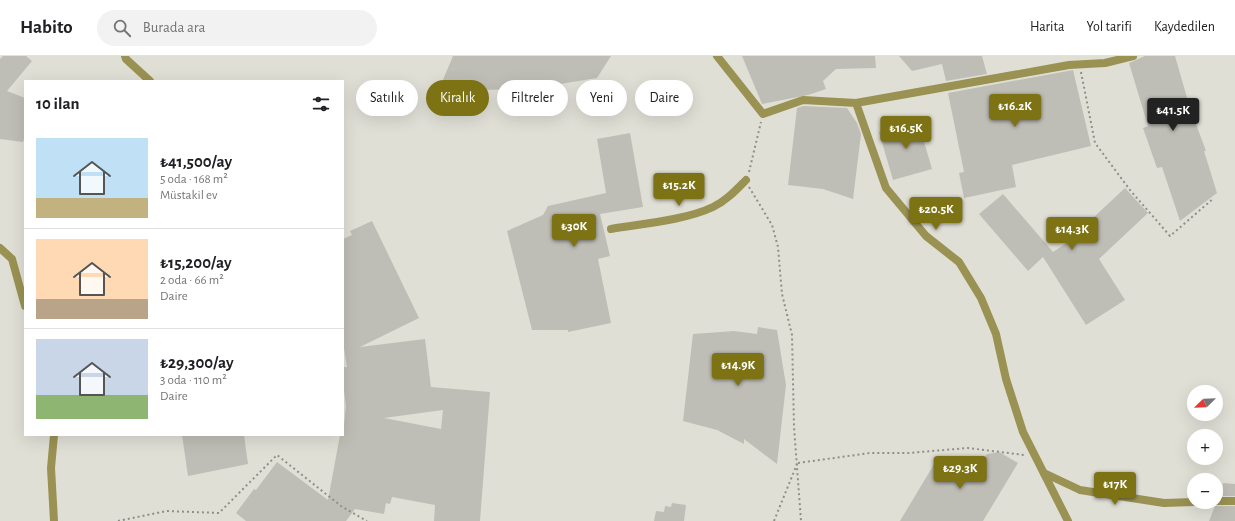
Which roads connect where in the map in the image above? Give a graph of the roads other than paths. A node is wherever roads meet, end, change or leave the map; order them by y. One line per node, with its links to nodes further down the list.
1 (125, 56): 4 (street)
2 (717, 56): 5 (street)
3 (1133, 56): 5 (street)
4 (149, 80)
5 (856, 103): 11 (street)
6 (746, 180): 7 (street)
7 (611, 229)
8 (0, 248): 9 (street)
9 (24, 302)
10 (54, 436): 15 (street)
11 (1044, 474): 14 (street); 16 (street)
12 (1223, 501): 13 (street)
13 (1235, 501)
14 (1187, 502)
15 (54, 521)
16 (1068, 521)

